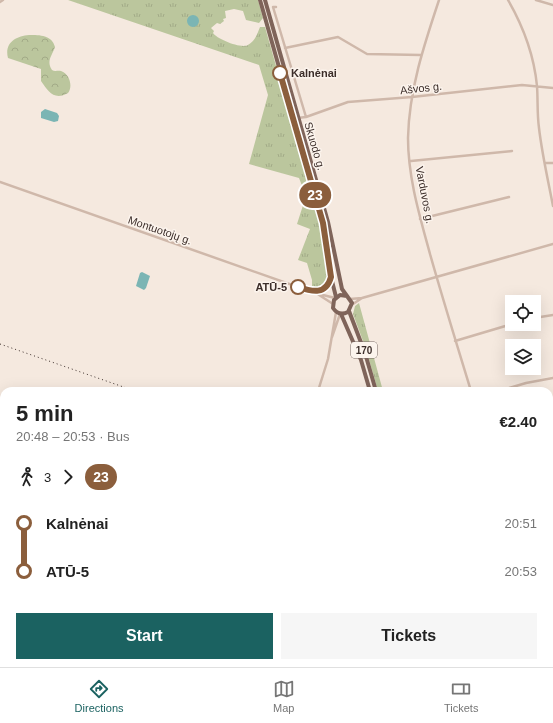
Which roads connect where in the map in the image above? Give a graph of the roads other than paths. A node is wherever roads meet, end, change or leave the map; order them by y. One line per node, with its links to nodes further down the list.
1 (3, 0): 8 (street)
2 (260, 0): 18 (main road, Skuodo g.)
3 (265, 0): 17 (main road, Skuodo g.)
4 (439, 0): 12 (street, Varduvos g.)
5 (513, 0): 7 (street)
6 (536, 0): 9 (street)
7 (508, 1): 13 (street)
8 (0, 2)
9 (553, 5)
10 (276, 7): 11 (street)
11 (285, 48): 12 (street); 16 (street)
12 (421, 55): 15 (street, Varduvos g.)
13 (537, 86): 14 (street, Ašvos g.); 15 (street, Ašvos g.); 21 (street)
14 (553, 88)
15 (412, 97): 16 (street, Ašvos g.); 20 (street, Varduvos g.)
16 (306, 117): 17 (street, Ašvos g.)
17 (298, 118): 18 (street, Ašvos g.); 32 (main road, Skuodo g.)
18 (293, 119): 29 (main road, Skuodo g.)
19 (512, 150): 20 (street)
20 (411, 161): 26 (street, Varduvos g.)
21 (545, 163): 22 (street); 25 (street)
22 (553, 164)
23 (0, 182): 30 (street, Montuotojų g.)
24 (509, 196): 26 (street)
25 (553, 206)
26 (420, 219): 28 (street, Varduvos g.)
27 (553, 244): 28 (street)
28 (436, 276): 33 (street); 43 (street, Varduvos g.)
29 (331, 277): 30 (main road); 31 (main road, Skuodo g.)
30 (314, 292): 31 (street, Montuotojų g.); 34 (street, Montuotojų g.)
31 (336, 297): 32 (main road); 34 (main road)
32 (348, 298): 33 (street); 35 (main road)
33 (362, 298): 35 (street)
34 (333, 304): 37 (main road)
35 (352, 305): 36 (main road)
36 (349, 311): 38 (main road); 47 (main road, 170)
37 (336, 312): 38 (main road); 42 (street)
38 (341, 314): 42 (street); 46 (main road, 170)
39 (553, 315): 40 (street)
40 (541, 317)
41 (505, 326): 43 (street)
42 (331, 339): 45 (street)
43 (456, 341): 48 (street, Varduvos g.)
44 (553, 378): 49 (street)
45 (319, 387)
46 (369, 387)
47 (375, 387)
48 (470, 387)
49 (512, 387)

